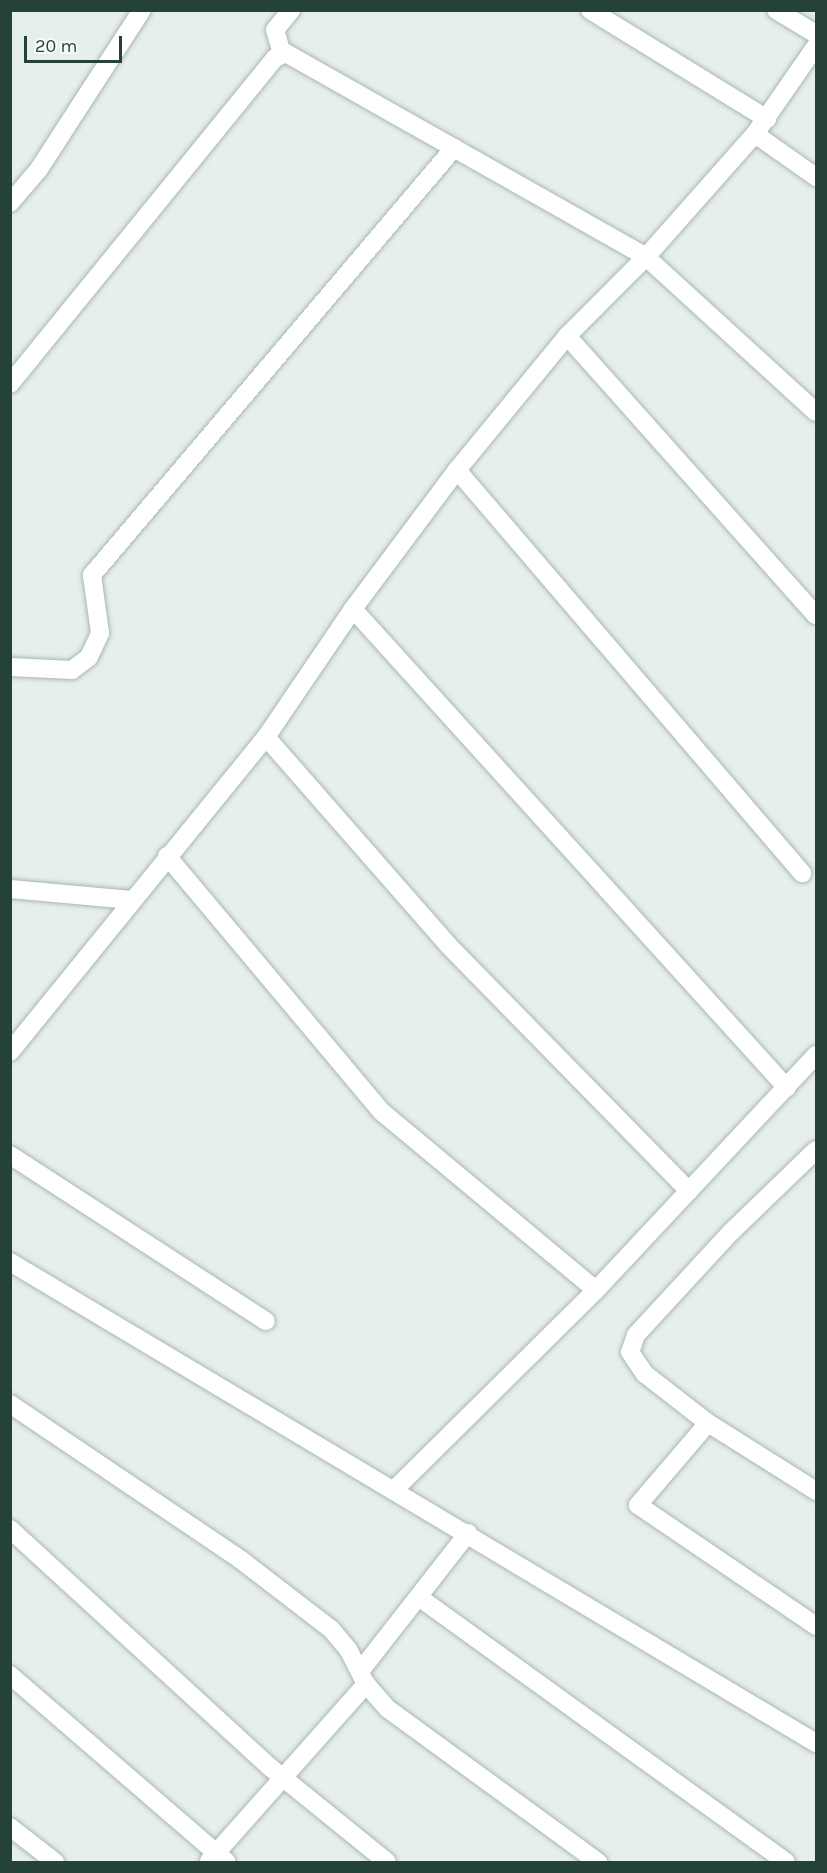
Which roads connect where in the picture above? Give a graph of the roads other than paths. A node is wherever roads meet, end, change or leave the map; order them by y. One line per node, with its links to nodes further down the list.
1 (142, 10): 12 (street)
2 (291, 10): 7 (street)
3 (590, 10): 8 (street)
4 (776, 10): 5 (street)
5 (816, 34)
6 (816, 46): 8 (street)
7 (282, 54): 10 (street); 15 (street)
8 (767, 118): 9 (street)
9 (755, 134): 11 (street); 13 (street)
10 (454, 148): 13 (street); 20 (street)
11 (816, 177)
12 (10, 203)
13 (646, 257): 14 (street); 16 (street)
14 (567, 336): 17 (street); 19 (street)
15 (10, 384)
16 (816, 412)
17 (457, 470): 18 (street); 23 (street)
18 (353, 609): 21 (street); 28 (street)
19 (816, 615)
20 (10, 667)
21 (266, 737): 22 (street); 31 (street)
22 (167, 856): 25 (street); 33 (street)
23 (802, 873)
24 (10, 889): 25 (street)
25 (132, 900): 26 (street)
26 (10, 1052)
27 (816, 1055): 28 (street)
28 (787, 1088): 31 (street)
29 (816, 1150): 36 (street)
30 (10, 1155): 34 (street)
31 (689, 1191): 33 (street)
32 (10, 1262): 37 (street)
33 (596, 1290): 37 (street)
34 (266, 1321)
35 (10, 1404): 44 (street)
36 (708, 1423): 38 (street); 42 (street)
37 (395, 1489): 40 (street)
38 (816, 1491)
39 (10, 1529): 46 (street)
40 (468, 1533): 41 (street); 45 (street)
41 (420, 1598): 44 (street); 52 (street)
42 (816, 1626)
43 (10, 1675): 48 (street)
44 (363, 1677): 46 (street); 51 (street)
45 (816, 1743)
46 (281, 1777): 48 (street); 50 (street)
47 (10, 1827): 49 (street)
48 (217, 1859)
49 (55, 1863)
50 (387, 1863)
51 (598, 1863)
52 (786, 1863)

